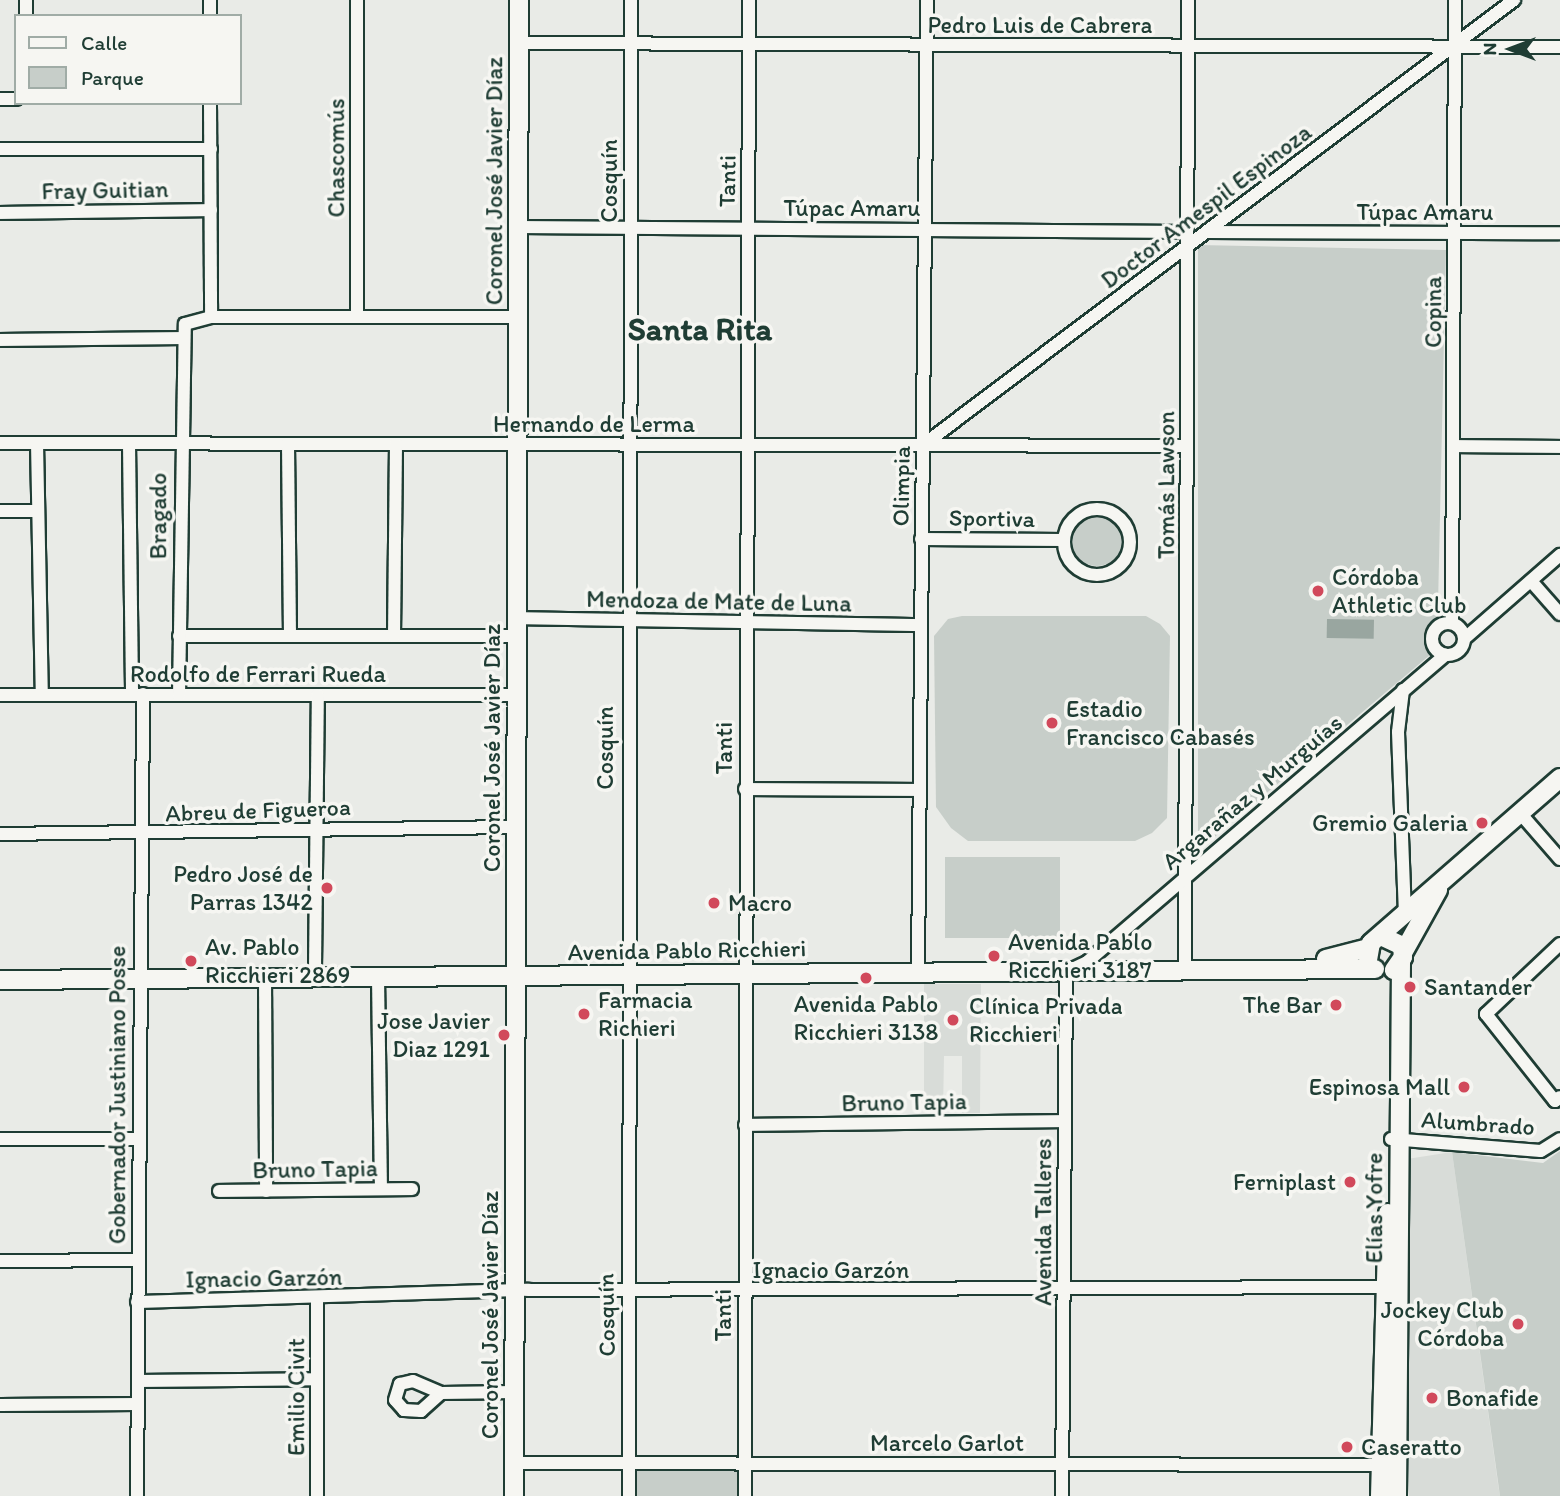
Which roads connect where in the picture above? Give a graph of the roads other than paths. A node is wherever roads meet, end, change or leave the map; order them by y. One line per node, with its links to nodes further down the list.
1 (357, 0): 31 (street, Chascomús)
2 (519, 0): 9 (main road, Coronel José Javier Díaz)
3 (631, 0): 10 (street, Cosquín)
4 (749, 0): 11 (street, Tanti)
5 (927, 0): 13 (street, Olimpia)
6 (1188, 0): 14 (street, Tomás Lawson)
7 (1455, 0): 12 (street, Copina)
8 (1514, 0): 12 (street, Doctor Amespil Espinoza)
9 (519, 43): 10 (street, Pedro Luis de Cabrera); 21 (main road, Coronel José Javier Díaz)
10 (631, 44): 11 (street, Pedro Luis de Cabrera); 22 (street, Cosquín)
11 (749, 44): 13 (street, Pedro Luis de Cabrera); 23 (street, Tanti)
12 (1455, 44): 14 (street, Pedro Luis de Cabrera); 15 (street, Pedro Luis de Cabrera); 26 (street, Doctor Amespil Espinoza); 27 (street, Copina)
13 (927, 46): 14 (street, Pedro Luis de Cabrera); 24 (street, Olimpia)
14 (1188, 47): 25 (street, Tomás Lawson)
15 (1560, 47)
16 (211, 105): 18 (street)
17 (0, 149): 18 (street)
18 (211, 149): 19 (street)
19 (211, 210): 20 (street, Fray Guitian); 30 (street)
20 (0, 213)
21 (518, 228): 22 (street, Túpac Amaru); 32 (main road, Coronel José Javier Díaz)
22 (630, 228): 23 (street, Túpac Amaru); 42 (street, Cosquín)
23 (748, 229): 24 (street, Túpac Amaru); 43 (street, Tanti)
24 (926, 230): 25 (street, Túpac Amaru); 44 (street, Olimpia)
25 (1187, 232): 29 (street, Tomás Lawson)
26 (1207, 232): 27 (street, Túpac Amaru); 29 (street, Doctor Amespil Espinoza)
27 (1455, 233): 28 (street, Túpac Amaru); 46 (street, Copina)
28 (1560, 233)
29 (1187, 247): 44 (street, Doctor Amespil Espinoza); 45 (street, Tomás Lawson)
30 (211, 317): 31 (street); 33 (street)
31 (358, 317): 32 (street)
32 (518, 317): 41 (main road, Coronel José Javier Díaz)
33 (180, 338): 34 (street); 38 (street, Bragado)
34 (0, 340)
35 (0, 443): 36 (street, Hernando de Lerma)
36 (37, 443): 37 (street, Hernando de Lerma); 49 (street)
37 (130, 444): 38 (street, Hernando de Lerma); 66 (street, Gobernador Justiniano Posse)
38 (179, 444): 39 (street, Hernando de Lerma); 60 (street, Bragado)
39 (288, 444): 40 (street, Hernando de Lerma); 61 (street)
40 (396, 444): 41 (street, Hernando de Lerma); 62 (street)
41 (517, 445): 42 (street, Hernando de Lerma); 59 (main road, Coronel José Javier Díaz)
42 (628, 445): 43 (street, Hernando de Lerma); 55 (street, Cosquín)
43 (747, 445): 44 (street, Hernando de Lerma); 56 (street, Tanti)
44 (923, 446): 45 (street, Hernando de Lerma); 50 (street, Olimpia)
45 (1187, 446): 83 (street, Tomás Lawson)
46 (1453, 446): 47 (street); 57 (street, Copina)
47 (1560, 447)
48 (0, 511): 49 (street)
49 (38, 511): 68 (street)
50 (921, 539): 51 (street, Sportiva); 58 (street, Olimpia)
51 (1063, 540): 51 (street)
52 (1560, 555): 53 (street)
53 (1531, 581): 54 (street); 63 (street)
54 (1560, 614)
55 (627, 622): 56 (street, Mendoza de Mate de Luna); 59 (street, Mendoza de Mate de Luna); 94 (street, Cosquín)
56 (745, 623): 58 (street, Mendoza de Mate de Luna); 75 (street, Tanti)
57 (1452, 624): 63 (street); 64 (street)
58 (921, 625): 76 (street, Olimpia)
59 (517, 627): 62 (street, Mendoza de Mate de Luna); 71 (main road, Coronel José Javier Díaz)
60 (179, 636): 61 (street, Mendoza de Mate de Luna); 69 (street, Bragado)
61 (290, 636): 62 (street, Mendoza de Mate de Luna)
62 (394, 636)
63 (1464, 639): 64 (street, Argarañaz y Murguías)
64 (1444, 655): 65 (street, Argarañaz y Murguías)
65 (1403, 690): 72 (street, Argarañaz y Murguías); 73 (street)
66 (138, 694): 68 (street, Rodolfo de Ferrari Rueda); 69 (street, Rodolfo de Ferrari Rueda); 81 (street, Gobernador Justiniano Posse)
67 (0, 695): 68 (street, Rodolfo de Ferrari Rueda)
68 (41, 695)
69 (179, 695): 70 (street, Rodolfo de Ferrari Rueda)
70 (317, 695): 71 (street, Rodolfo de Ferrari Rueda); 79 (street)
71 (517, 695): 78 (main road, Coronel José Javier Díaz)
72 (1382, 709): 73 (street); 83 (street, Argarañaz y Murguías)
73 (1398, 732): 85 (street)
74 (1560, 778): 77 (main road, Avenida Pablo Ricchieri)
75 (745, 789): 76 (street); 93 (street, Tanti)
76 (919, 790): 92 (street, Olimpia)
77 (1520, 813): 82 (street); 84 (main road, Avenida Pablo Ricchieri)
78 (516, 827): 79 (street, Abreu de Figueroa); 97 (main road, Coronel José Javier Díaz)
79 (316, 828): 81 (street, Abreu de Figueroa); 91 (street)
80 (0, 834): 81 (street, Abreu de Figueroa)
81 (141, 835): 99 (street, Gobernador Justiniano Posse)
82 (1560, 859)
83 (1186, 875): 89 (street, Argarañaz y Murguías); 90 (street, Tomás Lawson)
84 (1442, 883): 85 (main road, Avenida Pablo Ricchieri); 88 (main road, Avenida Pablo Ricchieri)
85 (1405, 913): 86 (main road, Avenida Pablo Ricchieri)
86 (1375, 942): 88 (main road); 90 (main road, Avenida Pablo Ricchieri); 95 (main road, Elías Yofre)
87 (1560, 944): 103 (street)
88 (1402, 957): 95 (main road); 108 (main road, Elías Yofre)
89 (1087, 962): 90 (main road, Avenida Pablo Ricchieri); 92 (main road, Avenida Pablo Ricchieri); 98 (street)
90 (1185, 965): 95 (main road, Avenida Pablo Ricchieri); 98 (main road, Avenida Pablo Ricchieri)
91 (315, 968): 97 (main road, Avenida Pablo Ricchieri); 99 (main road, Avenida Pablo Ricchieri)
92 (918, 968): 93 (main road, Avenida Pablo Ricchieri); 98 (main road, Avenida Pablo Ricchieri)
93 (745, 969): 94 (main road, Avenida Pablo Ricchieri); 105 (street, Tanti)
94 (625, 970): 97 (main road, Avenida Pablo Ricchieri); 117 (street, Cosquín)
95 (1378, 970): 108 (main road, Elías Yofre)
96 (0, 971): 99 (main road, Avenida Pablo Ricchieri)
97 (516, 972): 101 (main road, Avenida Pablo Ricchieri); 119 (main road, Coronel José Javier Díaz)
98 (1066, 972): 104 (street, Avenida Talleres)
99 (137, 975): 100 (main road, Avenida Pablo Ricchieri); 102 (main road, Avenida Pablo Ricchieri); 107 (street, Gobernador Justiniano Posse)
100 (265, 978): 101 (main road, Avenida Pablo Ricchieri); 113 (street)
101 (378, 978): 110 (street)
102 (0, 980)
103 (1558, 1099)
104 (1064, 1121): 105 (street, Bruno Tapia); 120 (street, Avenida Talleres)
105 (745, 1125): 118 (street, Tanti)
106 (0, 1139): 107 (street)
107 (137, 1139): 114 (street, Gobernador Justiniano Posse)
108 (1395, 1139): 109 (street, Alumbrado); 116 (main road, Elías Yofre)
109 (1560, 1139)
110 (381, 1189): 111 (street, Bruno Tapia); 113 (street, Bruno Tapia)
111 (412, 1189)
112 (219, 1191): 113 (street, Bruno Tapia)
113 (266, 1191)
114 (137, 1260): 115 (street); 122 (street, Gobernador Justiniano Posse)
115 (0, 1261)
116 (1391, 1287): 120 (street, Ignacio Garzón); 133 (main road, Elías Yofre); 141 (main road, Elías Yofre)
117 (627, 1290): 118 (street, Ignacio Garzón); 119 (street, Ignacio Garzón); 130 (street, Cosquín)
118 (744, 1290): 120 (street, Ignacio Garzón); 131 (street, Tanti)
119 (514, 1291): 121 (street, Ignacio Garzón); 125 (main road, Coronel José Javier Díaz)
120 (1063, 1291): 132 (street, Avenida Talleres)
121 (317, 1298): 122 (street, Ignacio Garzón); 123 (street, Emilio Civit)
122 (137, 1302): 124 (street, Gobernador Justiniano Posse)
123 (317, 1379): 124 (street); 135 (street, Emilio Civit)
124 (138, 1381): 127 (street, Gobernador Justiniano Posse)
125 (514, 1392): 126 (street); 129 (main road, Coronel José Javier Díaz)
126 (441, 1393)
127 (137, 1404): 128 (street); 134 (street, Gobernador Justiniano Posse)
128 (0, 1405)
129 (514, 1463): 130 (street, Marcelo Garlot); 136 (main road, Coronel José Javier Díaz)
130 (629, 1463): 131 (street, Marcelo Garlot); 137 (street, Cosquín)
131 (745, 1464): 132 (street, Marcelo Garlot); 138 (street, Tanti)
132 (1062, 1464): 133 (street, Marcelo Garlot); 139 (street, Avenida Talleres)
133 (1381, 1465): 140 (main road, Elías Yofre)
134 (137, 1496)
135 (317, 1496)
136 (514, 1496)
137 (629, 1496)
138 (745, 1496)
139 (1062, 1496)
140 (1380, 1496)
141 (1397, 1496)

